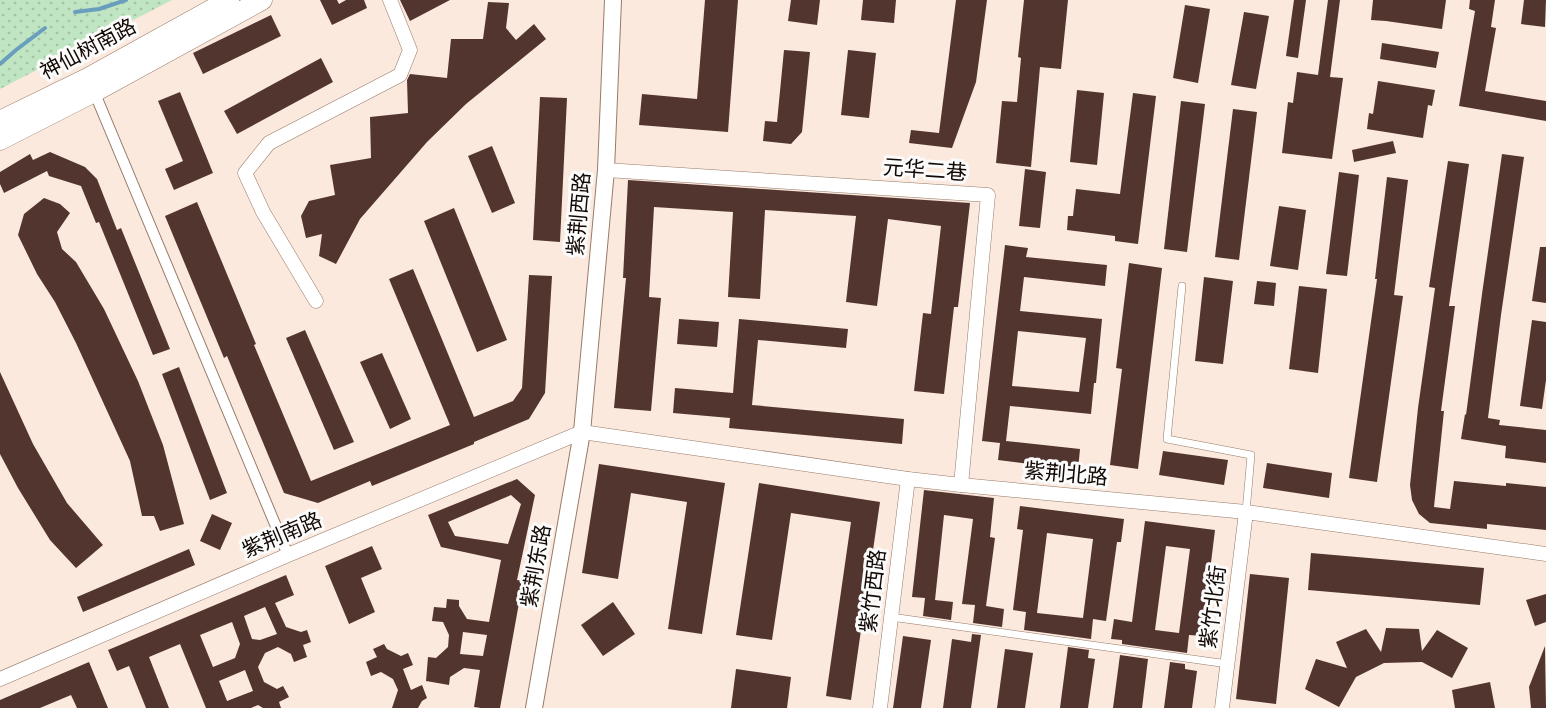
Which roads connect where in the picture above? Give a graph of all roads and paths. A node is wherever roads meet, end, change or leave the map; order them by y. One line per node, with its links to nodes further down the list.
1 (229, 0): 5 (main road, 神仙树南路)
2 (262, 0): 5 (main road)
3 (390, 0): 10 (street)
4 (613, 0): 8 (street, 紫荆西路)
5 (91, 85): 6 (main road, 神仙树南路); 7 (main road); 16 (street)
6 (0, 121)
7 (0, 140)
8 (606, 170): 11 (street, 紫荆西路); 13 (street, 元华二巷)
9 (1182, 286): 14 (lane)
10 (316, 301)
11 (582, 432): 12 (street, 紫荆北路); 16 (street, 紫荆南路); 20 (street, 紫荆东路)
12 (908, 479): 13 (street, 紫荆北路); 17 (street, 紫竹西路)
13 (961, 485): 14 (street, 紫荆北路)
14 (1246, 512): 15 (street, 紫荆北路); 18 (street, 紫竹北街)
15 (1546, 554)
16 (288, 555): 19 (street, 紫荆南路)
17 (891, 617): 18 (lane); 21 (street, 紫竹西路)
18 (1228, 664): 22 (street, 紫竹北街)
19 (0, 679)
20 (534, 708)
21 (880, 708)
22 (1222, 708)

